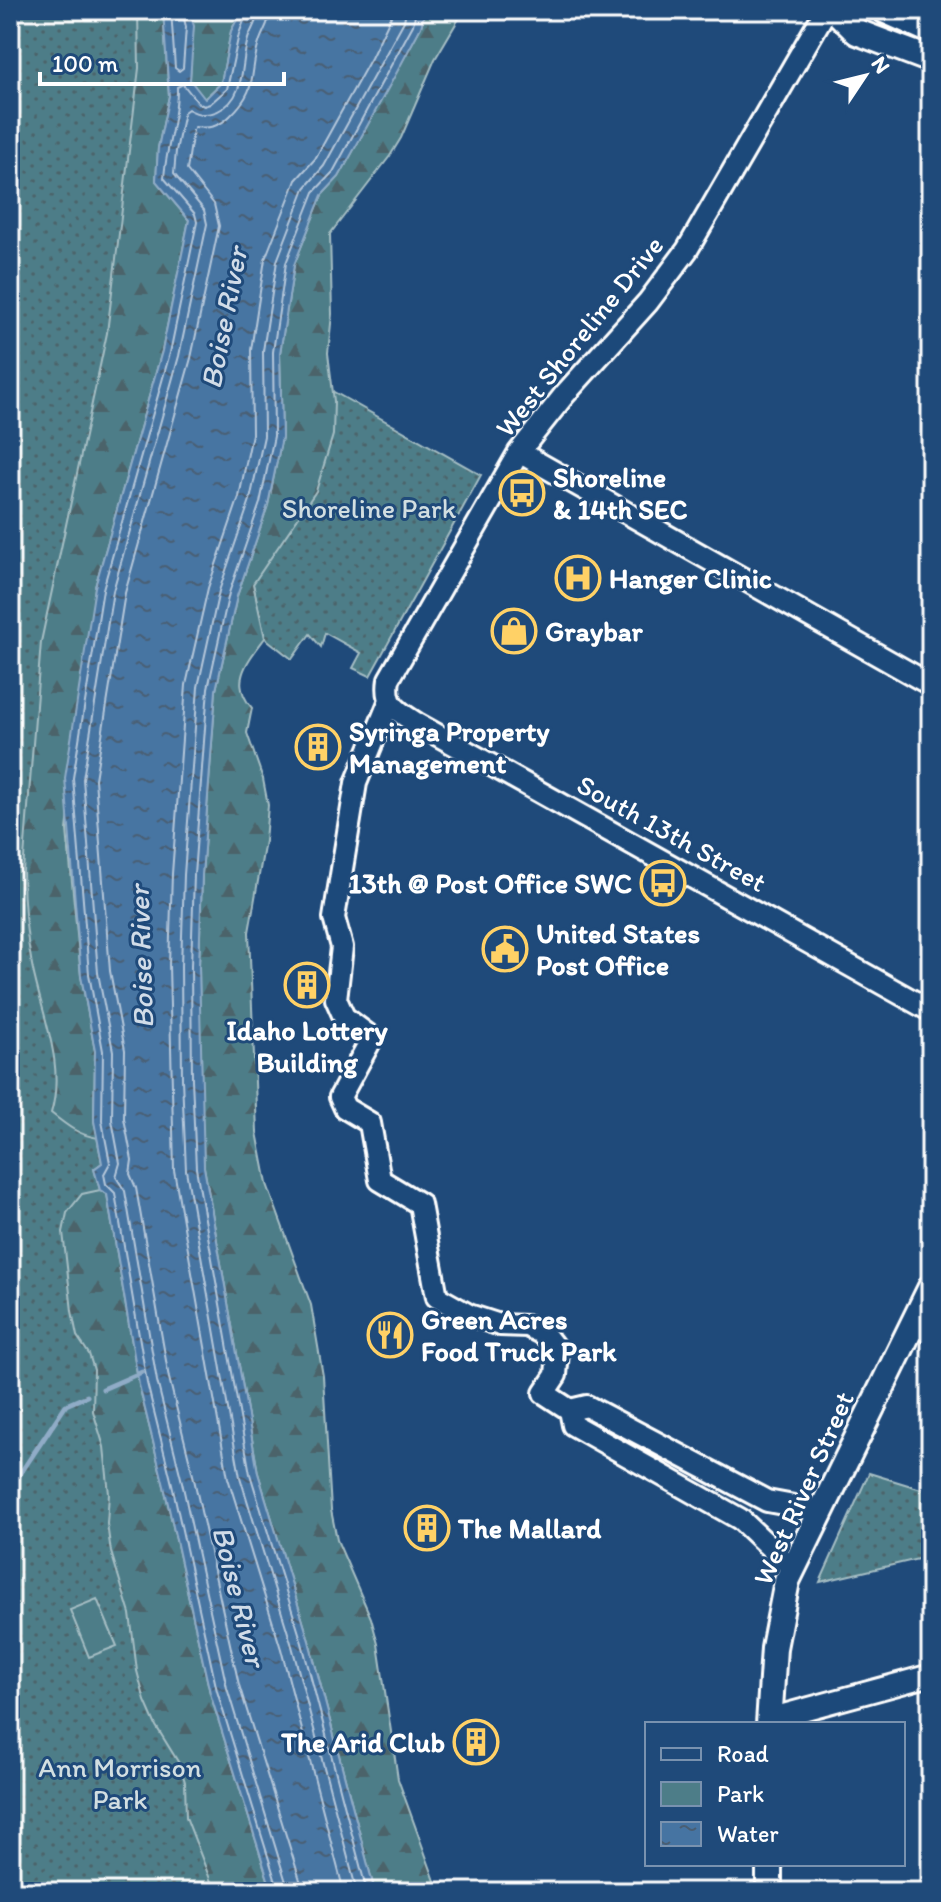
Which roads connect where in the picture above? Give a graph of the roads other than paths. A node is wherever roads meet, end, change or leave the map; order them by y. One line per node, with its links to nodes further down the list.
1 (826, 10): 6 (street, West Shoreline Drive)
2 (835, 10): 5 (main road)
3 (884, 10): 4 (main road)
4 (931, 31)
5 (931, 60)
6 (519, 452): 7 (street); 8 (street, West Shoreline Drive)
7 (931, 685)
8 (390, 700): 9 (street, South 13th Street); 12 (street, West Shoreline Drive)
9 (931, 1011)
10 (931, 1287): 11 (main road, West River Street)
11 (922, 1328): 13 (main road, West River Street)
12 (570, 1410): 13 (street); 14 (street)
13 (821, 1511): 14 (main road, West River Street)
14 (793, 1569): 16 (main road, West River Street)
15 (931, 1675): 16 (street)
16 (769, 1721)
17 (769, 1866): 18 (main road)
18 (769, 1892)

